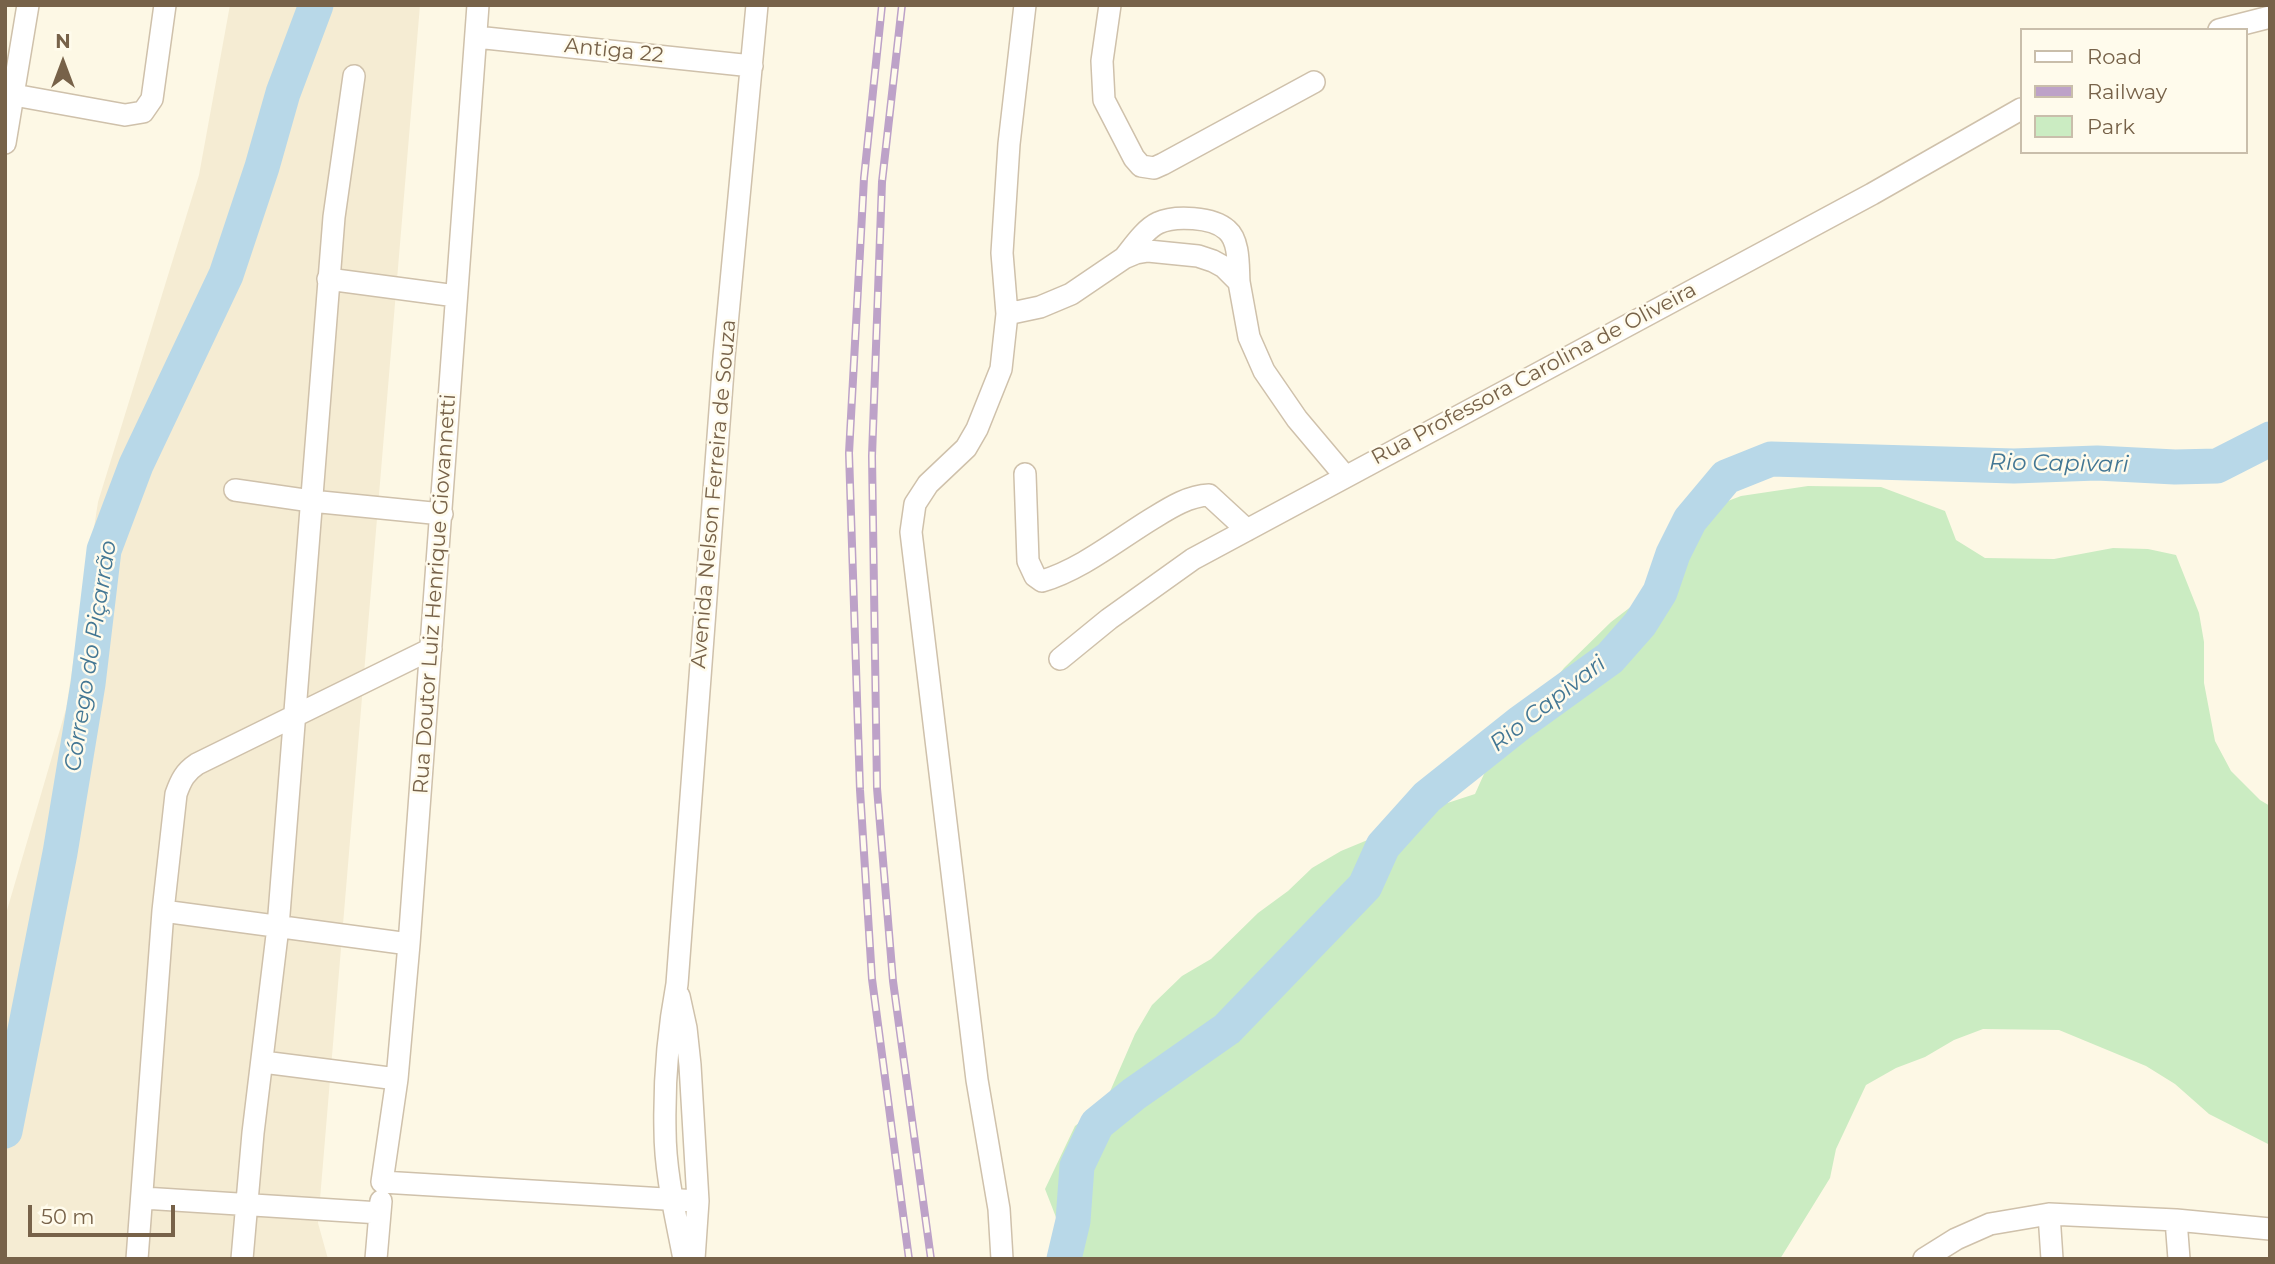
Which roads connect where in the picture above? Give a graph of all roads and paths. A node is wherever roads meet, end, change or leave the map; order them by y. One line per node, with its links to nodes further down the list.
1 (28, 5): 13 (street)
2 (165, 5): 13 (street)
3 (478, 5): 9 (street, Rua Doutor Luiz Henrique Giovannetti)
4 (757, 5): 10 (street, Avenida Nelson Ferreira de Souza)
5 (1025, 5): 20 (street)
6 (1110, 5): 12 (street)
7 (2270, 17): 8 (street)
8 (2227, 28)
9 (476, 37): 10 (street, Antiga 22); 19 (street, Rua Doutor Luiz Henrique Giovannetti)
10 (752, 66): 33 (street, Avenida Nelson Ferreira de Souza)
11 (354, 76): 17 (street)
12 (1314, 82)
13 (14, 95): 15 (street)
14 (2020, 110): 22 (street, Rua Professora Carolina de Oliveira)
15 (5, 143)
16 (1124, 258): 18 (street); 18 (street); 20 (street)
17 (328, 279): 19 (street); 24 (street)
18 (1239, 282): 22 (street)
19 (456, 296): 25 (street, Rua Doutor Luiz Henrique Giovannetti)
20 (1007, 314): 50 (street)
21 (1025, 474): 26 (street)
22 (1345, 476): 26 (street, Rua Professora Carolina de Oliveira)
23 (235, 489): 24 (street)
24 (311, 501): 25 (street); 29 (street)
25 (442, 514): 27 (street, Rua Doutor Luiz Henrique Giovannetti)
26 (1247, 530): 28 (street, Rua Professora Carolina de Oliveira)
27 (431, 649): 29 (street); 32 (street, Rua Doutor Luiz Henrique Giovannetti)
28 (1060, 659)
29 (294, 715): 30 (street); 31 (street)
30 (163, 911): 31 (street); 37 (street)
31 (278, 927): 32 (street); 34 (street)
32 (409, 944): 35 (street, Rua Doutor Luiz Henrique Giovannetti)
33 (677, 984): 38 (street, Avenida Nelson Ferreira de Souza); 39 (street, Avenida Nelson Ferreira de Souza)
34 (263, 1062): 35 (street); 40 (street)
35 (397, 1079): 36 (street, Rua Doutor Luiz Henrique Giovannetti)
36 (382, 1182): 38 (street); 41 (street, Rua Doutor Luiz Henrique Giovannetti)
37 (143, 1198): 40 (street); 45 (street)
38 (672, 1198): 39 (street); 48 (street, Avenida Nelson Ferreira de Souza)
39 (698, 1201): 49 (street, Avenida Nelson Ferreira de Souza)
40 (247, 1205): 41 (street); 46 (street)
41 (380, 1213): 47 (street, Rua Doutor Luiz Henrique Giovannetti)
42 (2049, 1214): 43 (street); 51 (street); 52 (street)
43 (2176, 1220): 44 (street); 53 (street)
44 (2270, 1229)
45 (137, 1259)
46 (242, 1259)
47 (376, 1259)
48 (684, 1259)
49 (694, 1259)
50 (1002, 1259)
51 (1924, 1259)
52 (2052, 1259)
53 (2179, 1259)

